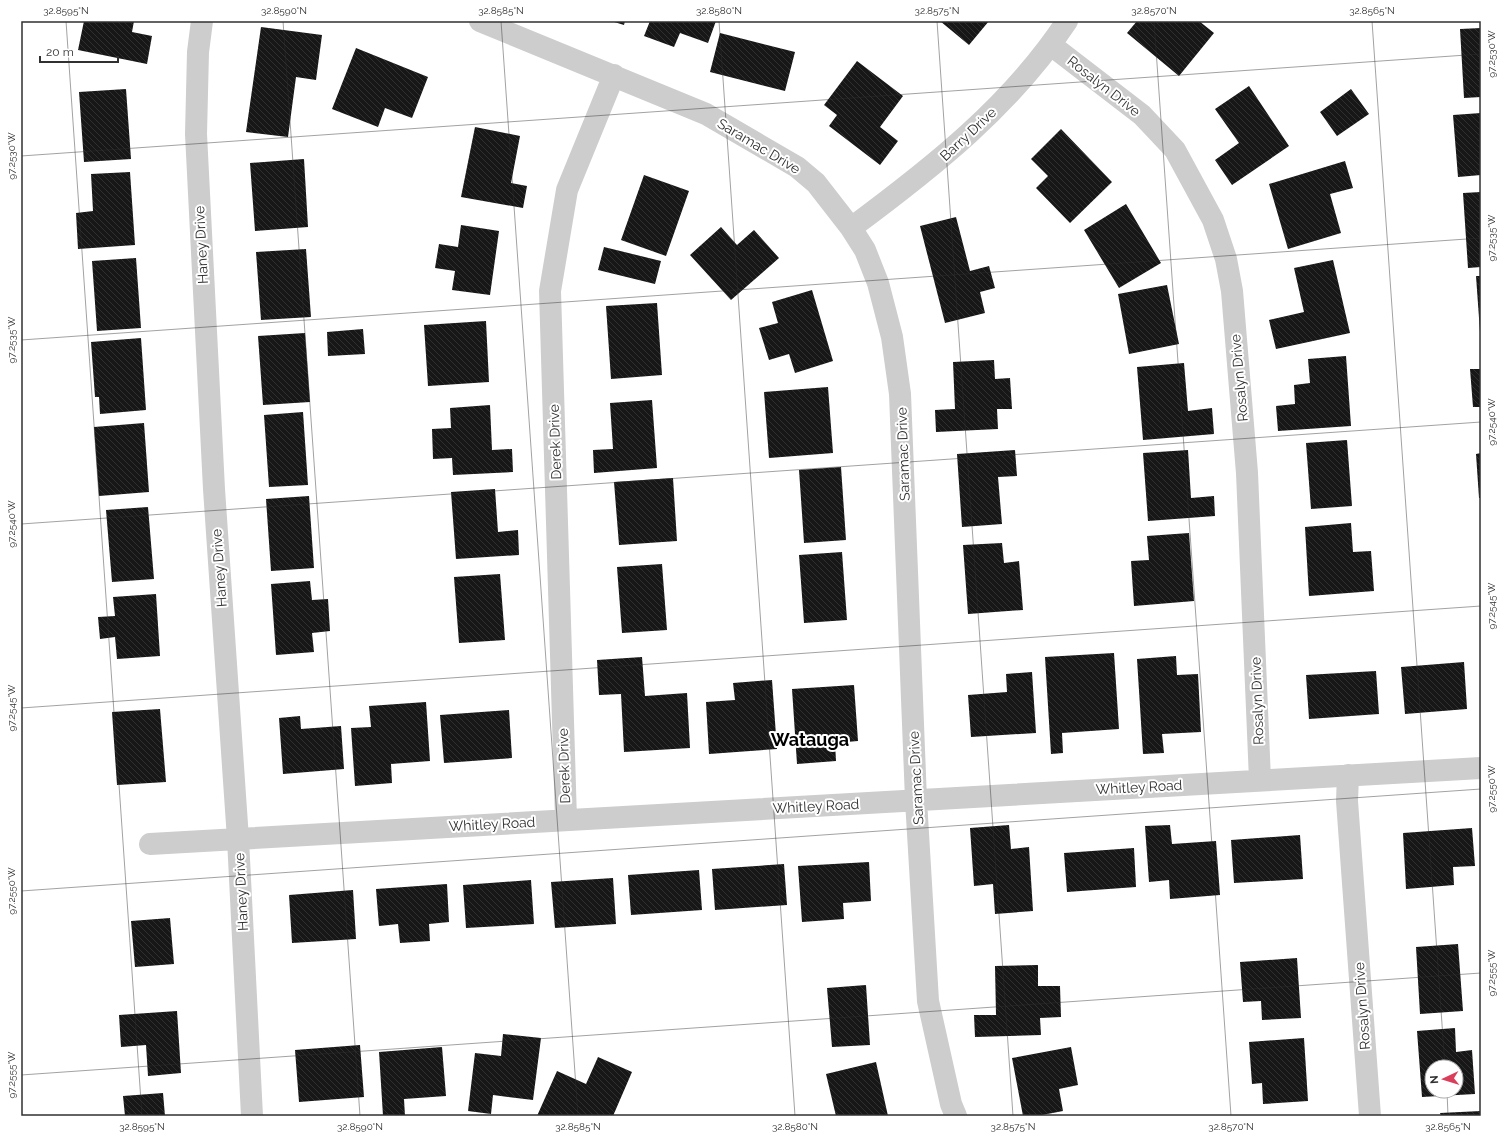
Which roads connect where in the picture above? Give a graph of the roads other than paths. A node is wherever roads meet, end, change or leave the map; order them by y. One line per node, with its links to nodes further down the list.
1 (202, 21): 12 (street, Haney Drive)
2 (480, 21): 5 (street, Saramac Drive)
3 (1066, 21): 4 (street, Barry Drive)
4 (1051, 45): 6 (street, Barry Drive); 9 (street, Rosalyn Drive)
5 (614, 75): 6 (street, Saramac Drive); 11 (street, Derek Drive)
6 (851, 228): 10 (street, Saramac Drive)
7 (1481, 768): 8 (street, Whitley Road)
8 (1348, 775): 9 (street, Whitley Road); 16 (street, Rosalyn Drive)
9 (1260, 780): 10 (street, Whitley Road)
10 (916, 800): 11 (street, Whitley Road); 15 (street, Saramac Drive)
11 (566, 820): 12 (street, Whitley Road)
12 (238, 839): 13 (street, Whitley Road); 14 (street, Haney Drive)
13 (150, 844)
14 (252, 1116)
15 (956, 1116)
16 (1370, 1116)

